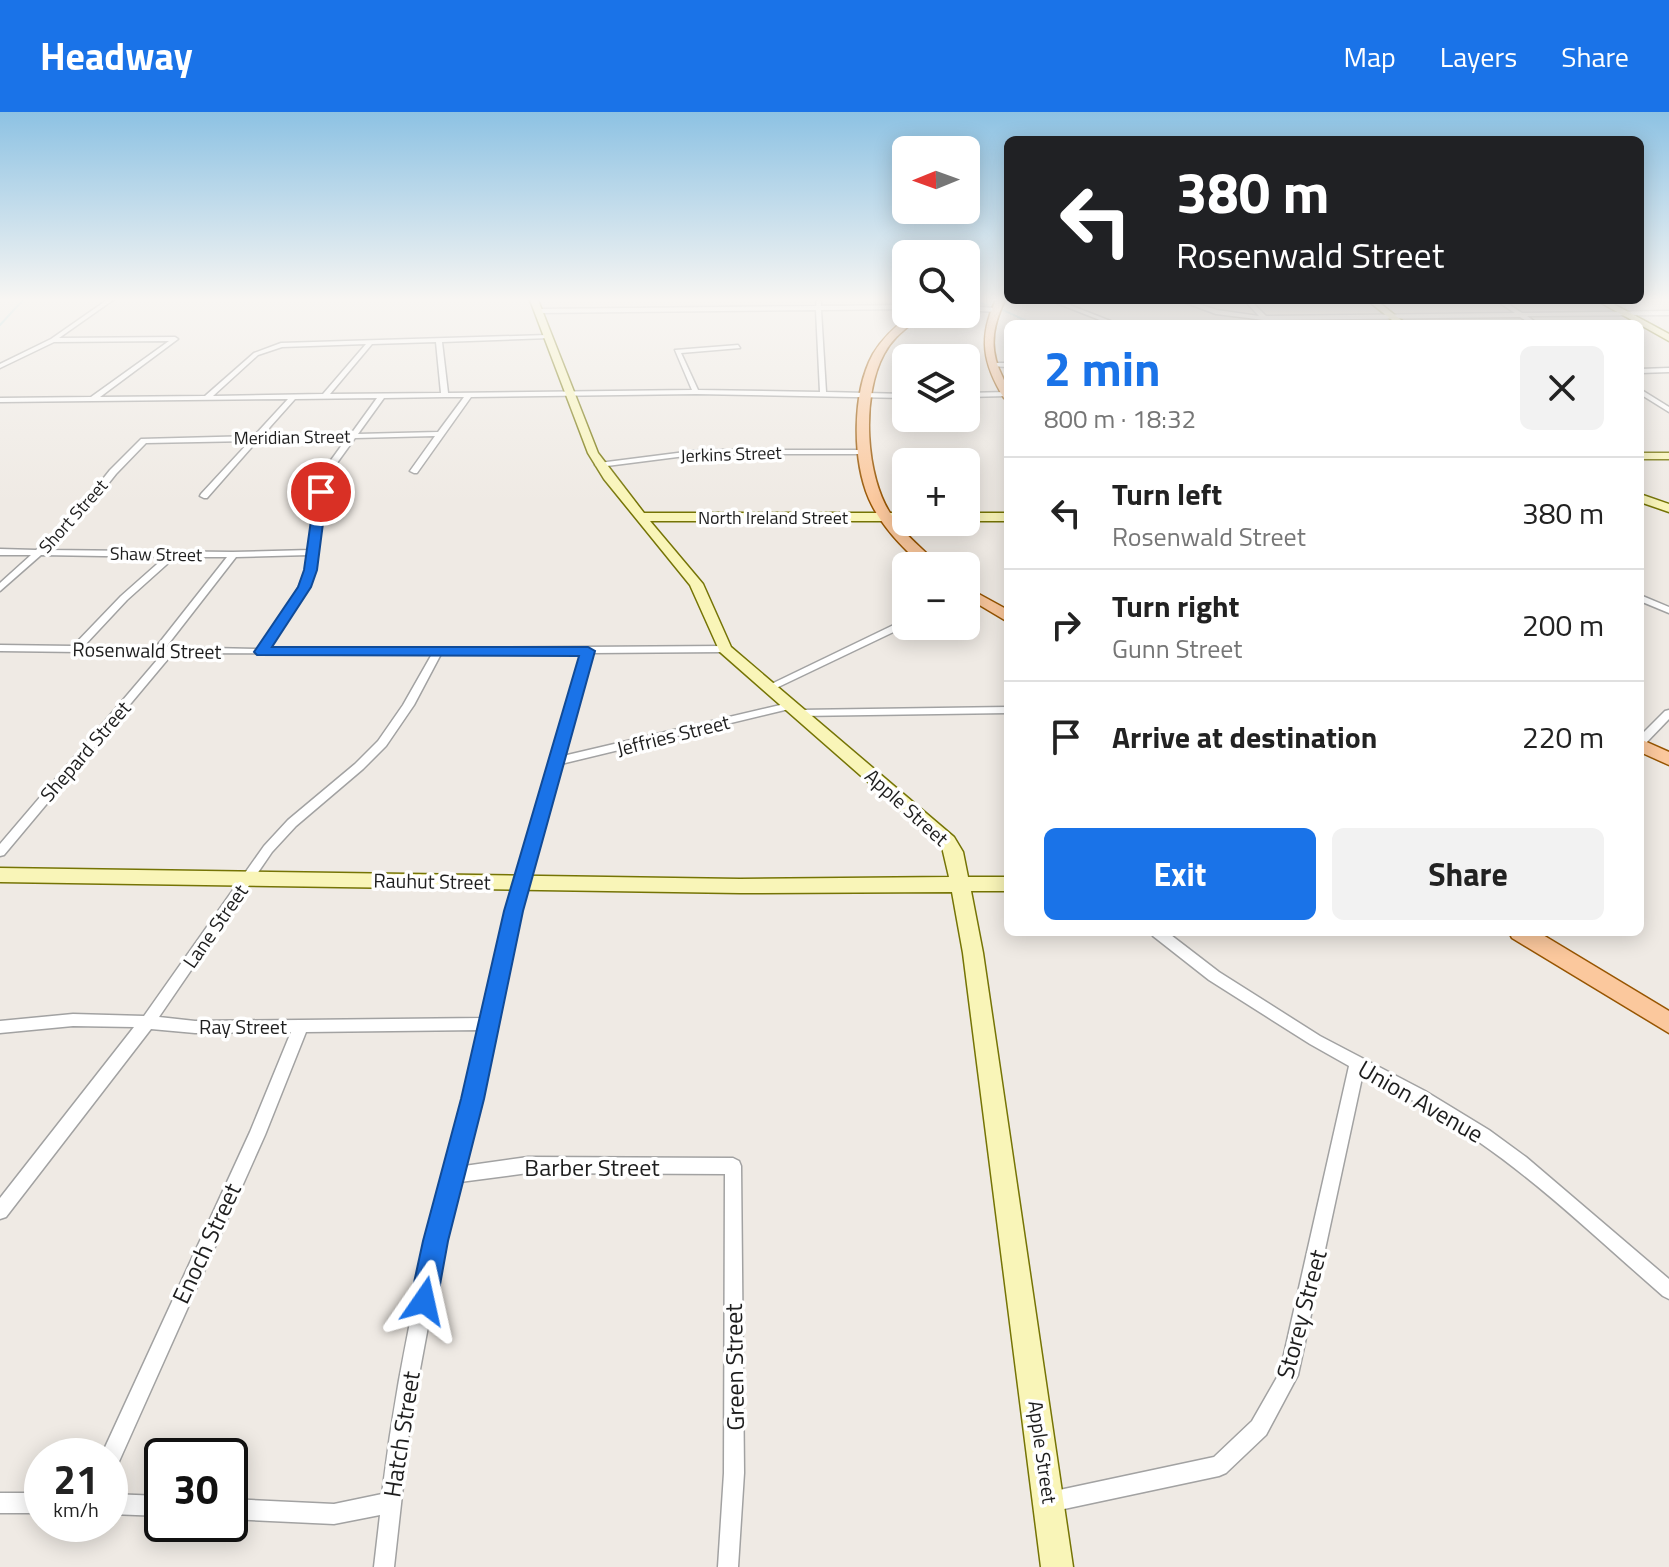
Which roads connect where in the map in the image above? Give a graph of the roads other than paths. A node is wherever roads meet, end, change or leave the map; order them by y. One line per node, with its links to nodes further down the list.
1 (135, 368): 28 (street)
2 (240, 368): 26 (street)
3 (349, 368): 24 (street)
4 (441, 368): 18 (street)
5 (558, 368): 15 (street, Apple Street)
6 (685, 368): 13 (street)
7 (822, 368): 16 (street)
8 (870, 368): 19 (main road)
9 (993, 368): 12 (main road)
10 (1669, 370): 11 (street)
11 (1644, 371)
12 (1004, 389)
13 (696, 392): 15 (street); 16 (street)
14 (469, 394): 15 (street); 18 (street); 30 (street)
15 (568, 394): 37 (street, Apple Street)
16 (823, 394): 19 (street)
17 (1644, 394): 29 (street)
18 (445, 395): 22 (street)
19 (866, 395): 23 (street); 34 (main road)
20 (980, 395): 21 (street)
21 (1004, 395)
22 (382, 396): 24 (street); 31 (street)
23 (892, 396)
24 (324, 397): 25 (street)
25 (292, 398): 26 (street); 32 (street)
26 (205, 399): 28 (street)
27 (0, 400): 28 (street)
28 (91, 400)
29 (1669, 410)
30 (441, 434): 31 (street, Meridian Street); 38 (street)
31 (351, 436): 32 (street, Meridian Street); 48 (street)
32 (258, 437): 33 (street, Meridian Street); 39 (street)
33 (144, 441): 50 (street, Short Street)
34 (863, 452): 37 (street, Jerkins Street); 45 (main road)
35 (1644, 456): 36 (street)
36 (1669, 456)
37 (599, 465): 42 (street, Apple Street)
38 (414, 471)
39 (204, 496)
40 (1644, 499): 41 (street)
41 (1669, 508)
42 (641, 517): 45 (street, North Ireland Street); 61 (street, Apple Street)
43 (980, 517): 44 (street)
44 (1004, 517)
45 (886, 518): 46 (street, North Ireland Street); 49 (main road)
46 (892, 518)
47 (0, 552): 50 (street, Shaw Street)
48 (313, 552): 52 (street, Shaw Street); 65 (street)
49 (919, 552)
50 (39, 553): 51 (street, Shaw Street); 53 (street, Short Street)
51 (173, 554): 52 (street, Shaw Street); 60 (street)
52 (233, 555): 62 (street, Shepard Street)
53 (0, 588)
54 (1644, 600): 56 (street)
55 (980, 601): 57 (main road)
56 (1669, 610)
57 (1004, 615)
58 (892, 629): 66 (street)
59 (0, 648): 60 (street, Rosenwald Street)
60 (77, 648): 62 (street, Rosenwald Street)
61 (725, 649): 64 (street, Rosenwald Street); 66 (street, Apple Street)
62 (165, 650): 65 (street, Rosenwald Street); 74 (street, Shepard Street)
63 (438, 651): 64 (street, Rosenwald Street); 65 (street, Rosenwald Street); 76 (street, Lane Street)
64 (588, 651): 73 (street, Hatch Street)
65 (262, 652)
66 (768, 688): 67 (street, Apple Street)
67 (794, 710): 68 (street, Jeffries Street); 73 (street, Jeffries Street); 79 (street, Apple Street)
68 (1004, 710)
69 (1669, 713): 70 (street)
70 (1644, 739)
71 (1644, 745): 72 (main road)
72 (1669, 759)
73 (556, 761): 77 (street, Hatch Street)
74 (0, 852)
75 (0, 875): 76 (street, Rauhut Street)
76 (247, 879): 77 (street, Rauhut Street); 82 (street, Lane Street)
77 (522, 882): 79 (street, Rauhut Street); 84 (street, Hatch Street)
78 (1004, 884): 79 (street, Rauhut Street)
79 (962, 885): 93 (street, Apple Street)
80 (1163, 936): 87 (street, Union Avenue)
81 (1527, 936): 83 (main road)
82 (148, 1021): 85 (street, Ray Street); 86 (street, Ray Street); 90 (street, Lane Street)
83 (1669, 1023)
84 (487, 1024): 85 (street, Ray Street); 89 (street, Hatch Street)
85 (301, 1026): 92 (street, Enoch Street)
86 (0, 1027)
87 (1357, 1065): 91 (street, Union Avenue); 93 (street, Storey Street)
88 (733, 1166): 89 (street, Barber Street); 99 (street, Green Street)
89 (452, 1175): 96 (street, Hatch Street)
90 (0, 1211)
91 (1669, 1290)
92 (120, 1438)
93 (1050, 1502): 100 (street, Apple Street)
94 (0, 1503): 95 (street)
95 (24, 1503)
96 (389, 1503): 97 (street); 98 (street, Hatch Street)
97 (248, 1510)
98 (384, 1567)
99 (728, 1567)
100 (1057, 1567)

